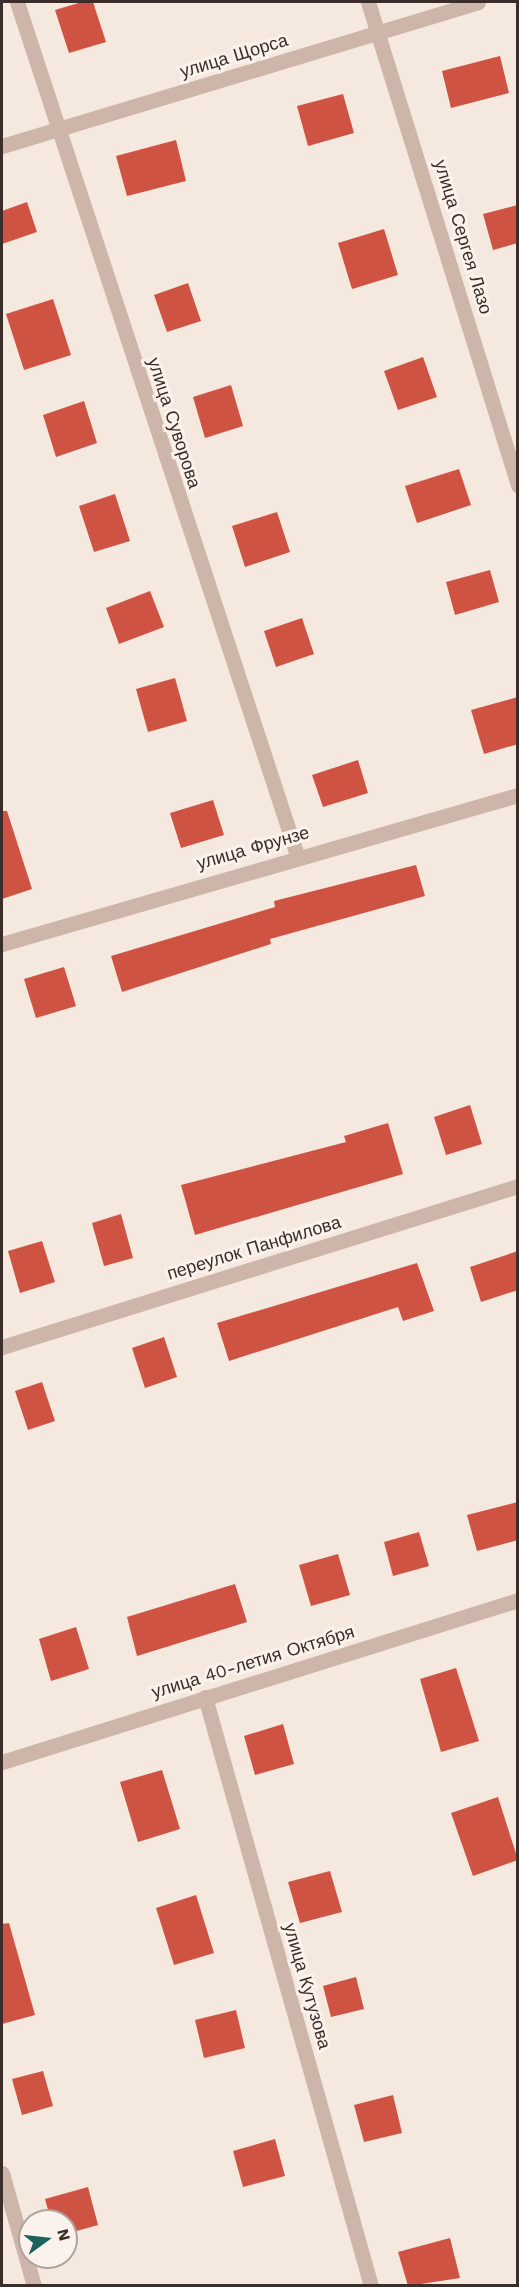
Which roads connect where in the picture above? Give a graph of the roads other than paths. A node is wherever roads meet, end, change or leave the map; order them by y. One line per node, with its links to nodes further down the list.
1 (17, 2): 5 (street, улица Суворова)
2 (368, 2): 4 (street, улица Сергея Лазо)
3 (478, 2): 4 (street, улица Щорса)
4 (380, 31): 5 (street, улица Щорса); 7 (street, улица Сергея Лазо)
5 (56, 131): 6 (street, улица Щорса); 9 (street, улица Суворова)
6 (2, 146)
7 (518, 485)
8 (518, 795): 9 (street, улица Фрунзе)
9 (297, 855): 10 (street, улица Фрунзе)
10 (2, 944)
11 (518, 1186): 12 (street, переулок Панфилова)
12 (2, 1347)
13 (517, 1601): 14 (street, улица 40-летия Октября)
14 (205, 1697): 15 (street, улица 40-летия Октября); 18 (street, улица Кутузова)
15 (2, 1762)
16 (2, 2173): 17 (street)
17 (34, 2286)
18 (371, 2286)

